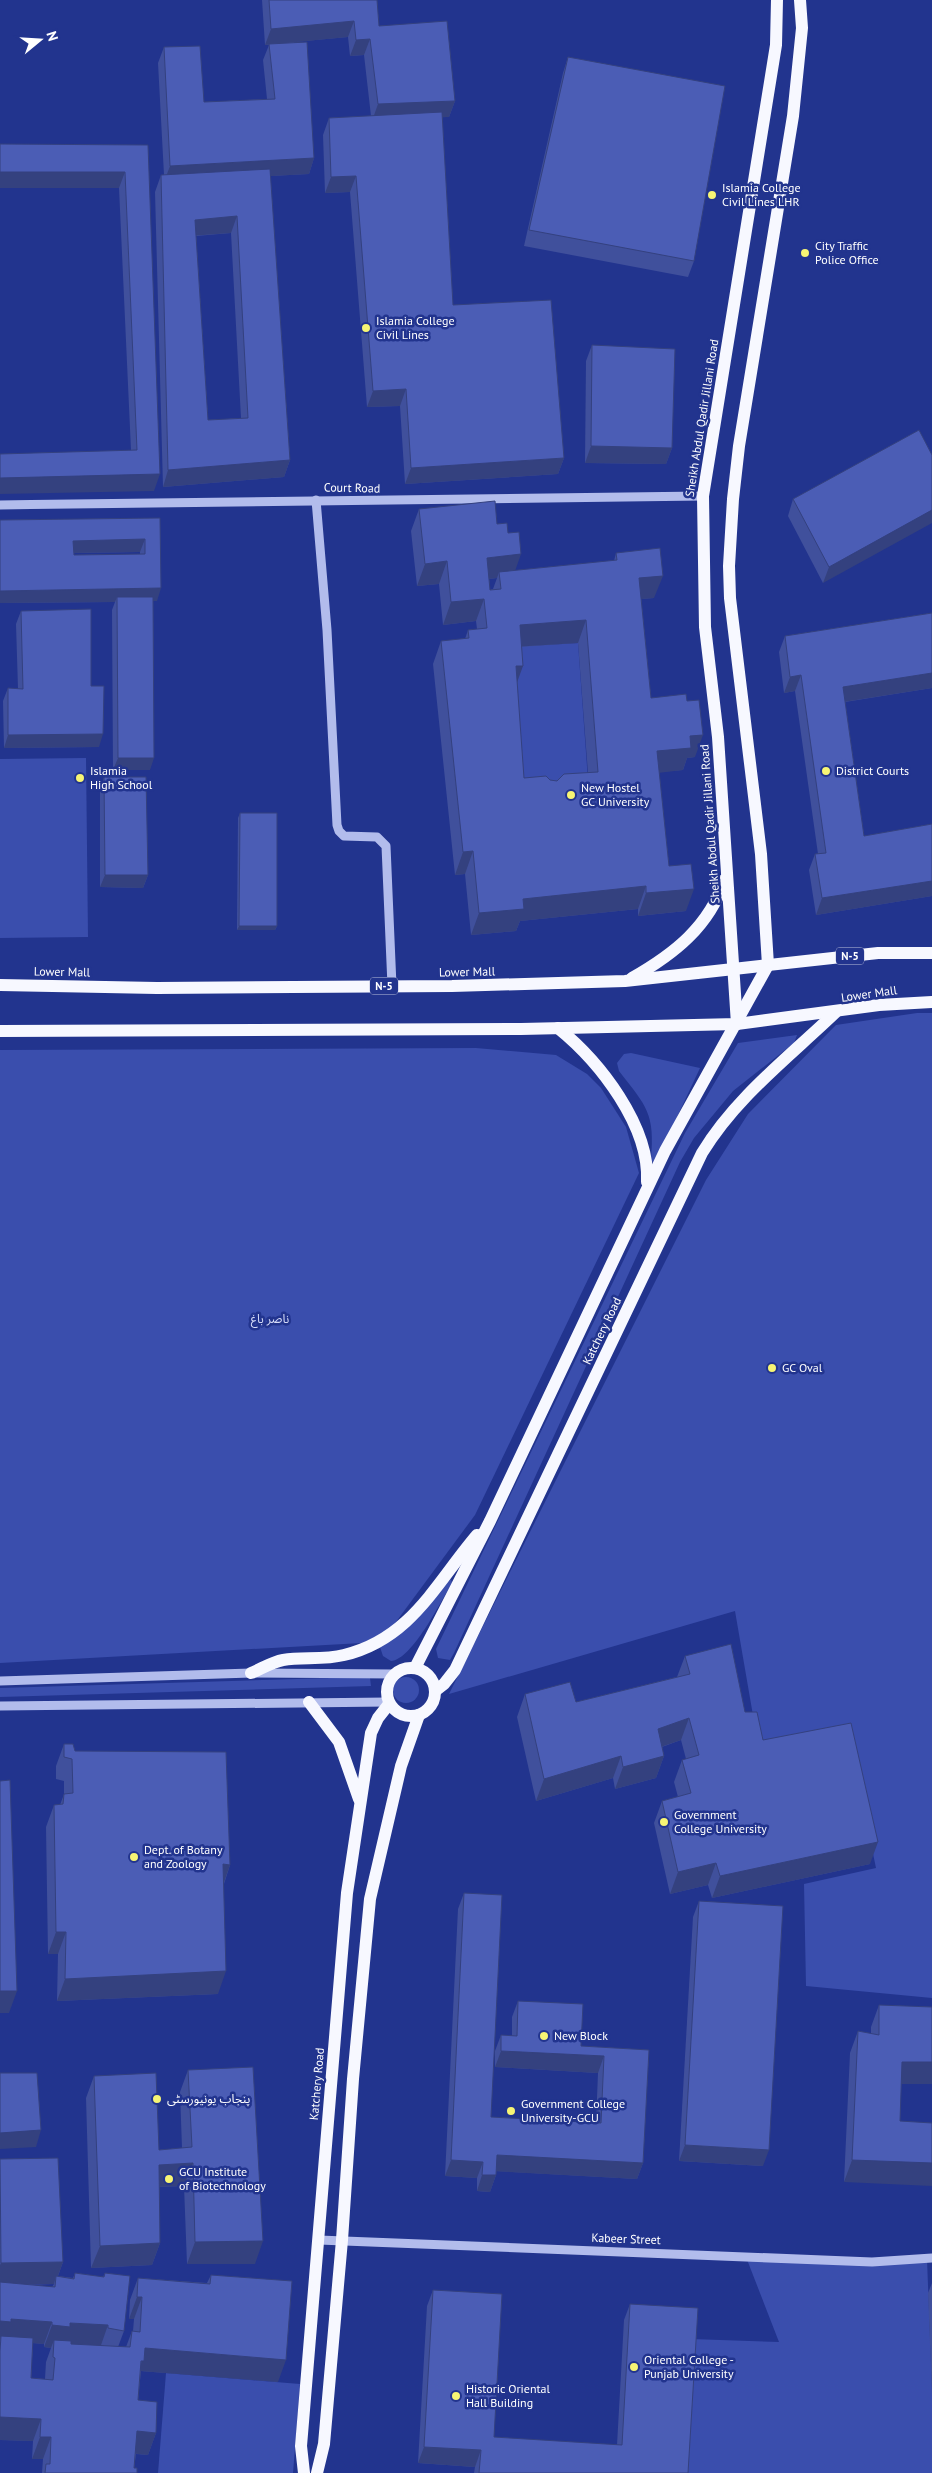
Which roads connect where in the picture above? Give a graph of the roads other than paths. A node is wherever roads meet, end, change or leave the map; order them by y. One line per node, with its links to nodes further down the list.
1 (777, 0): 3 (main road, Sheikh Abdul Qadir Jillani Road)
2 (800, 0): 8 (main road)
3 (702, 496): 4 (street, Court Road); 6 (main road, Sheikh Abdul Qadir Jillani Road)
4 (316, 500): 5 (street, Court Road); 12 (street)
5 (0, 505)
6 (727, 872): 9 (main road, Sheikh Abdul Qadir Jillani Road); 10 (main road)
7 (932, 953): 8 (main road, Lower Mall / N-5)
8 (768, 965): 9 (main road, Lower Mall / N-5); 15 (main road, Katchery Road)
9 (732, 969): 10 (main road, Lower Mall / N-5); 15 (main road, Sheikh Abdul Qadir Jillani Road)
10 (625, 981): 12 (main road, Lower Mall / N-5)
11 (0, 985): 12 (main road, Lower Mall / N-5)
12 (392, 986)
13 (932, 1002): 14 (main road, Lower Mall)
14 (836, 1012): 15 (main road, Lower Mall); 24 (main road, Katchery Road)
15 (736, 1024): 16 (main road, Lower Mall); 18 (main road, Katchery Road)
16 (558, 1028): 17 (main road, Lower Mall); 18 (main road)
17 (0, 1031)
18 (647, 1190): 19 (main road, Katchery Road)
19 (490, 1521): 20 (main road, Katchery Road); 21 (main road)
20 (415, 1668): 22 (main road); 24 (main road)
21 (251, 1674): 22 (street); 23 (street)
22 (394, 1674): 26 (main road)
23 (0, 1681)
24 (435, 1691): 28 (main road)
25 (309, 1702): 26 (street); 27 (street); 29 (main road)
26 (389, 1703): 28 (main road); 29 (main road, Katchery Road)
27 (0, 1706)
28 (419, 1715): 31 (main road)
29 (360, 1801): 30 (main road, Katchery Road)
30 (319, 2240): 31 (street, Kabeer Street); 33 (main road, Katchery Road)
31 (342, 2240): 32 (street, Kabeer Street); 34 (main road)
32 (932, 2258)
33 (304, 2473)
34 (317, 2473)

